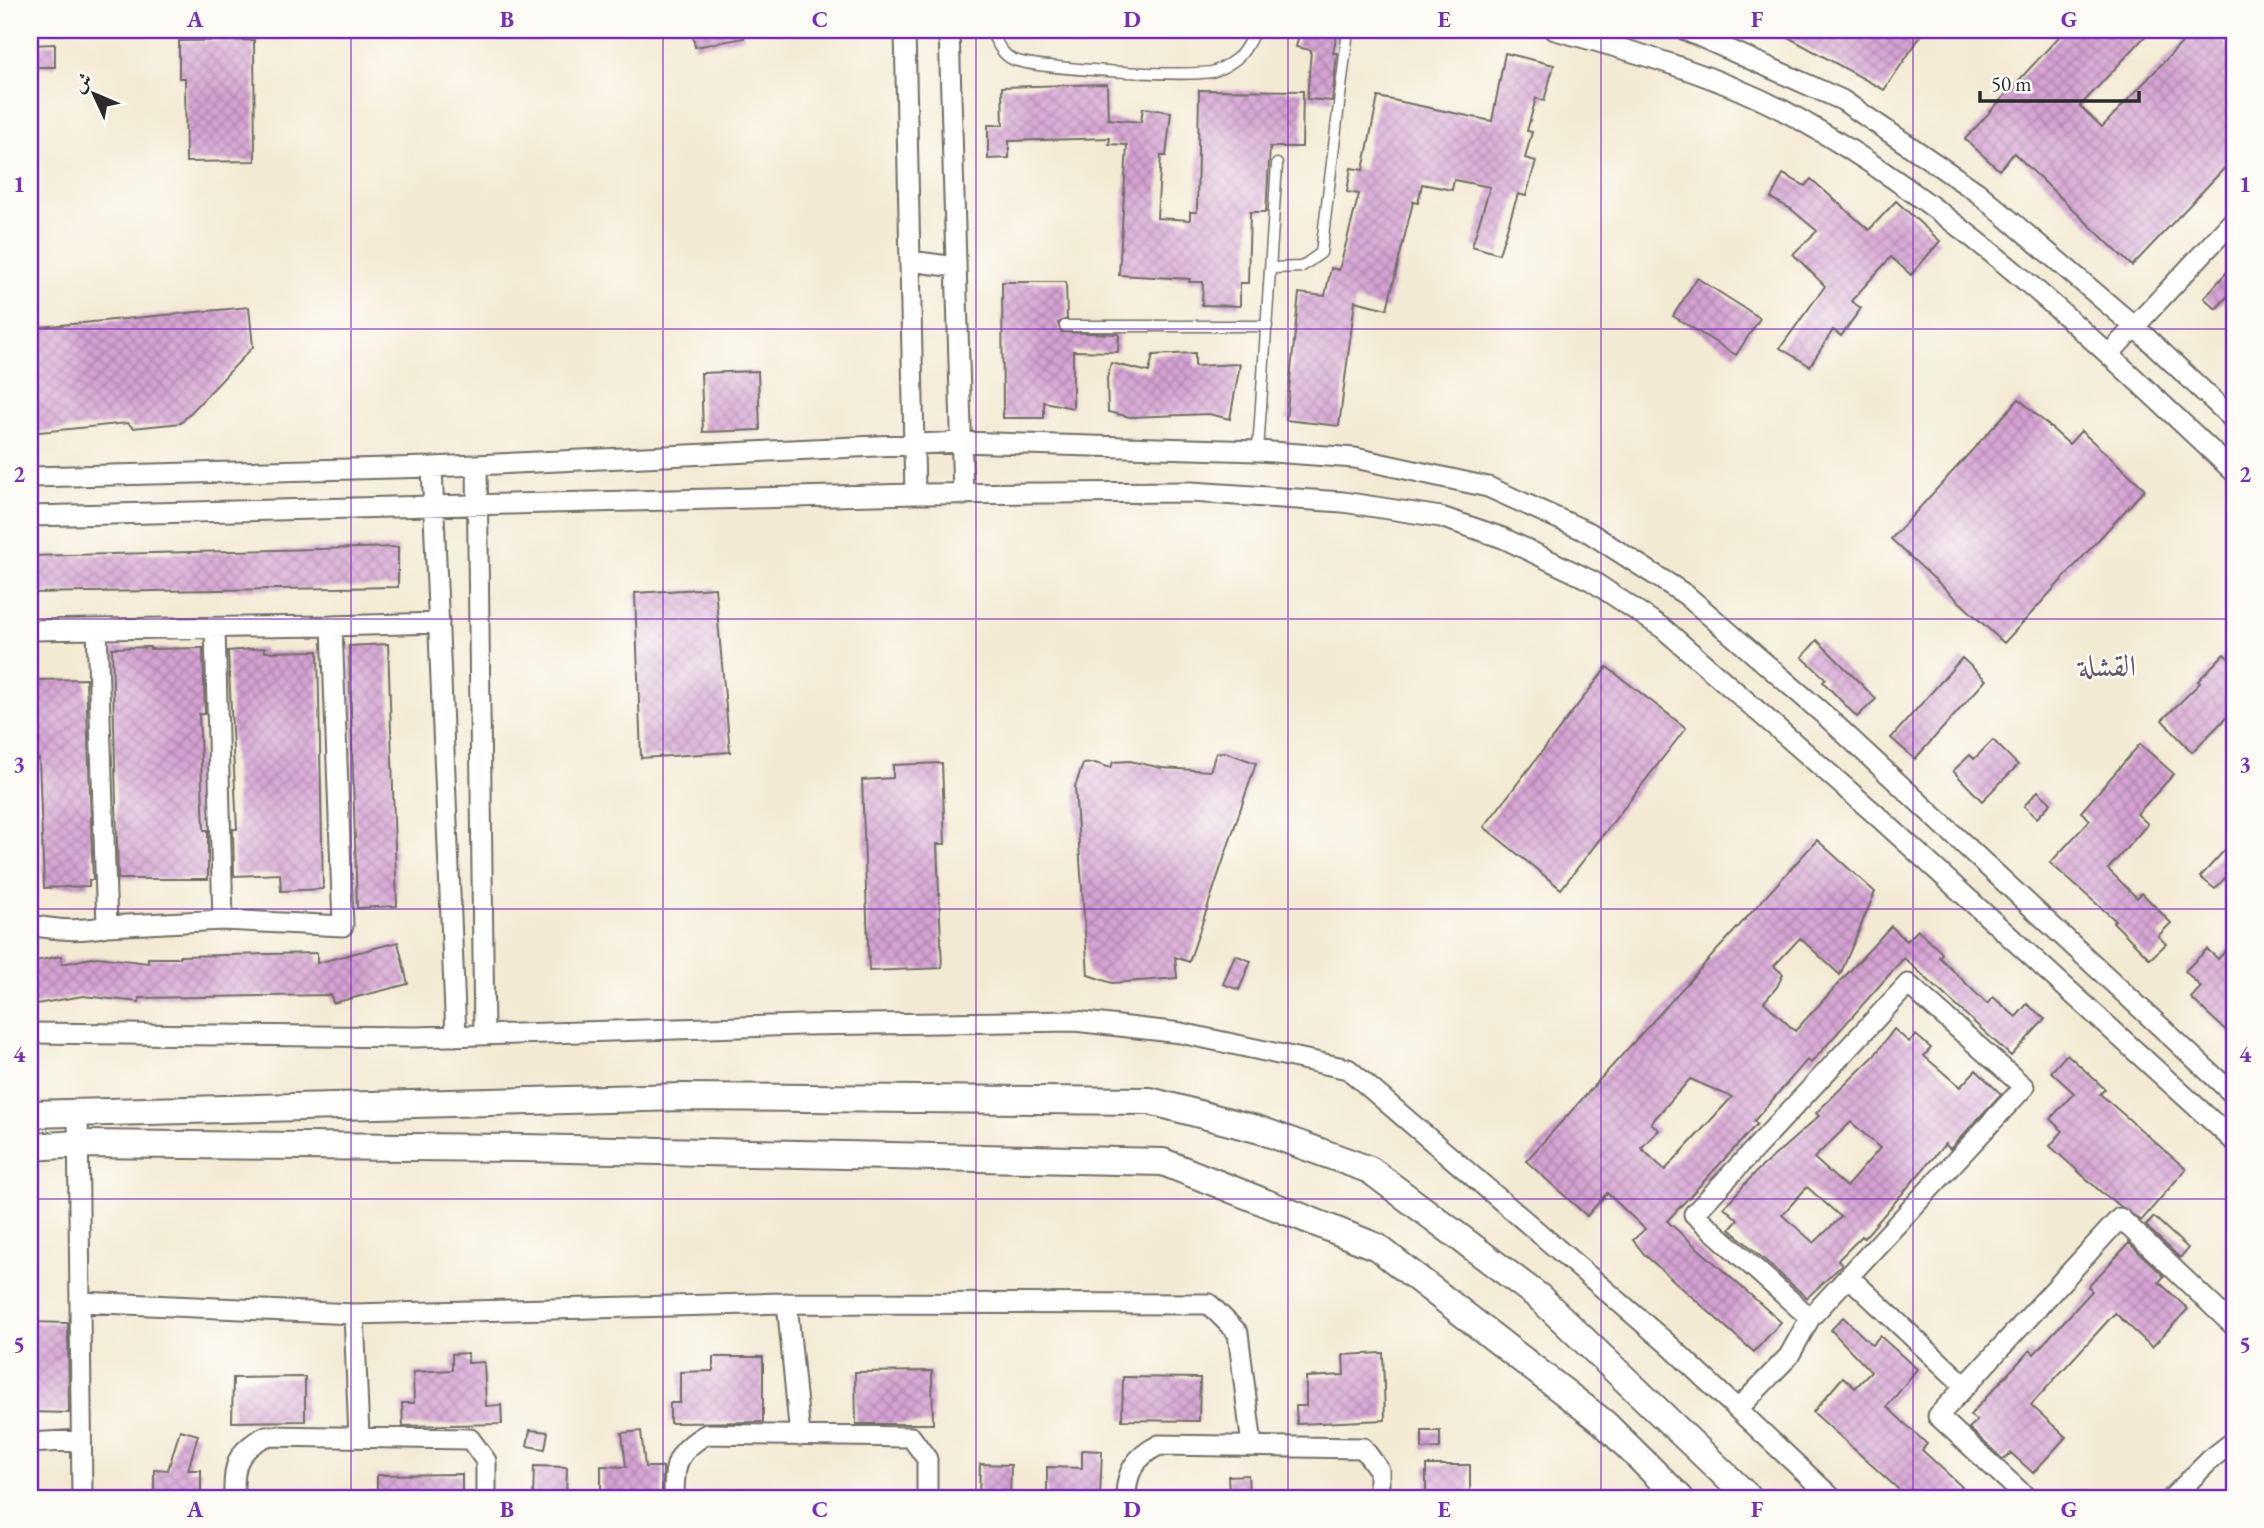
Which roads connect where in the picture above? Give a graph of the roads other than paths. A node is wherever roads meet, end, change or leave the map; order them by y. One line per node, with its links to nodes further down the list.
1 (905, 30): 10 (street)
2 (949, 30): 11 (street)
3 (990, 30): 4 (lane)
4 (1255, 30)
5 (1348, 30): 12 (lane)
6 (1555, 30): 16 (street)
7 (1685, 30): 15 (street)
8 (1277, 164): 12 (lane)
9 (2234, 220): 15 (street)
10 (910, 261): 11 (street); 19 (street)
11 (956, 267): 18 (street)
12 (1272, 268): 14 (lane)
13 (1065, 326): 14 (lane)
14 (1267, 327): 20 (lane)
15 (2135, 327): 16 (street); 17 (street)
16 (2109, 354): 23 (street)
17 (2234, 420)
18 (961, 442): 19 (street); 20 (street); 26 (street)
19 (915, 445): 21 (street); 25 (street)
20 (1258, 451): 41 (street)
21 (477, 465): 22 (street); 27 (street)
22 (432, 467): 24 (street); 28 (street)
23 (2234, 472)
24 (30, 477)
25 (915, 494): 26 (street); 27 (street)
26 (963, 495): 44 (street)
27 (478, 505): 28 (street); 39 (street)
28 (434, 506): 29 (street); 30 (street)
29 (30, 516)
30 (439, 623): 31 (street); 40 (street)
31 (331, 626): 34 (street); 35 (street)
32 (97, 629): 33 (street); 34 (street); 37 (street)
33 (30, 630)
34 (215, 630): 35 (street)
35 (223, 920): 37 (street)
36 (30, 925): 37 (street)
37 (107, 926)
38 (30, 1034): 40 (street)
39 (484, 1035): 40 (street); 54 (street)
40 (456, 1036)
41 (2234, 1095)
42 (78, 1113): 43 (street); 45 (street); 69 (street)
43 (30, 1114)
44 (2234, 1141)
45 (79, 1144): 46 (street); 48 (street); 68 (street)
46 (30, 1147)
47 (1850, 1278): 51 (street); 51 (street); 53 (street)
48 (80, 1302): 50 (street); 57 (street)
49 (787, 1303): 50 (street); 55 (street); 60 (street)
50 (354, 1314): 56 (street)
51 (1810, 1318): 54 (street)
52 (2234, 1326): 53 (street)
53 (1965, 1385): 71 (street)
54 (1738, 1409): 70 (street)
55 (800, 1436): 64 (street); 65 (street)
56 (359, 1437): 62 (street); 63 (street)
57 (81, 1440): 59 (street); 61 (street)
58 (2234, 1441): 72 (street)
59 (30, 1443)
60 (1252, 1446): 66 (street); 67 (street)
61 (82, 1498)
62 (234, 1498)
63 (486, 1498)
64 (674, 1498)
65 (927, 1498)
66 (1126, 1498)
67 (1379, 1498)
68 (1680, 1498)
69 (1749, 1498)
70 (1832, 1498)
71 (2027, 1498)
72 (2172, 1498)

